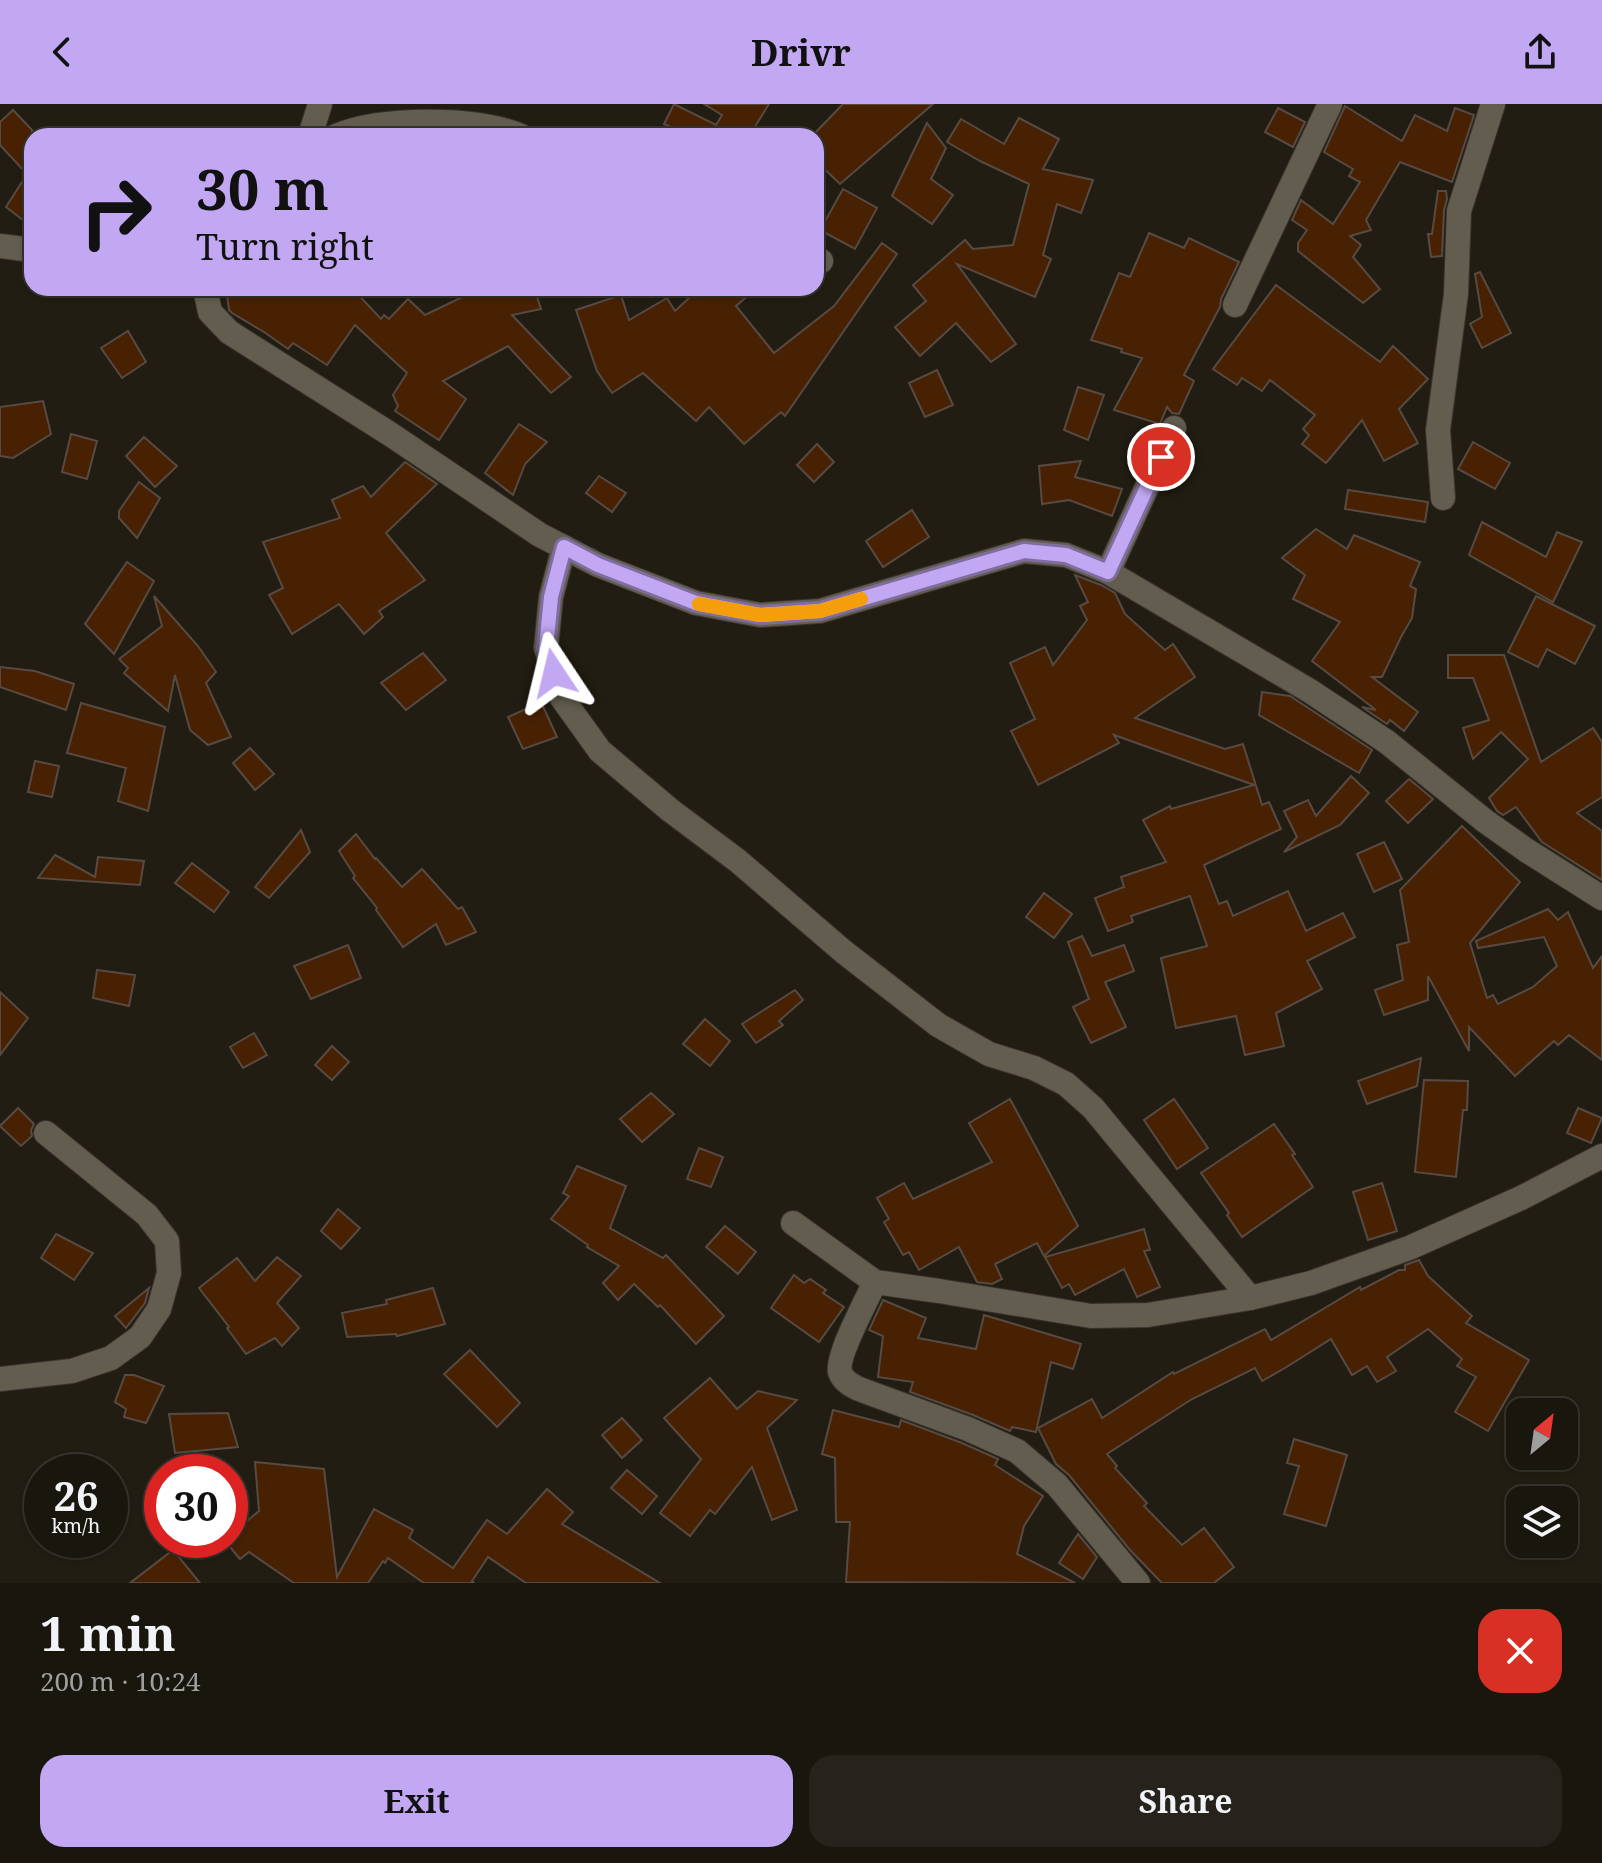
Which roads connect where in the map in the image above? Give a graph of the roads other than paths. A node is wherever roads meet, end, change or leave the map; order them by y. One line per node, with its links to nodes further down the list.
1 (320, 104): 4 (street)
2 (1330, 104): 10 (street)
3 (1493, 104): 12 (street)
4 (312, 128)
5 (369, 128): 6 (street)
6 (487, 128)
7 (0, 246): 8 (street)
8 (24, 249)
9 (207, 296): 13 (street)
10 (1235, 305)
11 (1174, 428): 14 (street)
12 (1443, 498)
13 (564, 547): 14 (street); 20 (street)
14 (1108, 572): 15 (street)
15 (1602, 898)
16 (46, 1133): 21 (street)
17 (1602, 1156): 20 (street)
18 (793, 1223): 19 (street)
19 (875, 1282): 20 (street); 22 (street)
20 (1250, 1298)
21 (0, 1379)
22 (1138, 1583)

